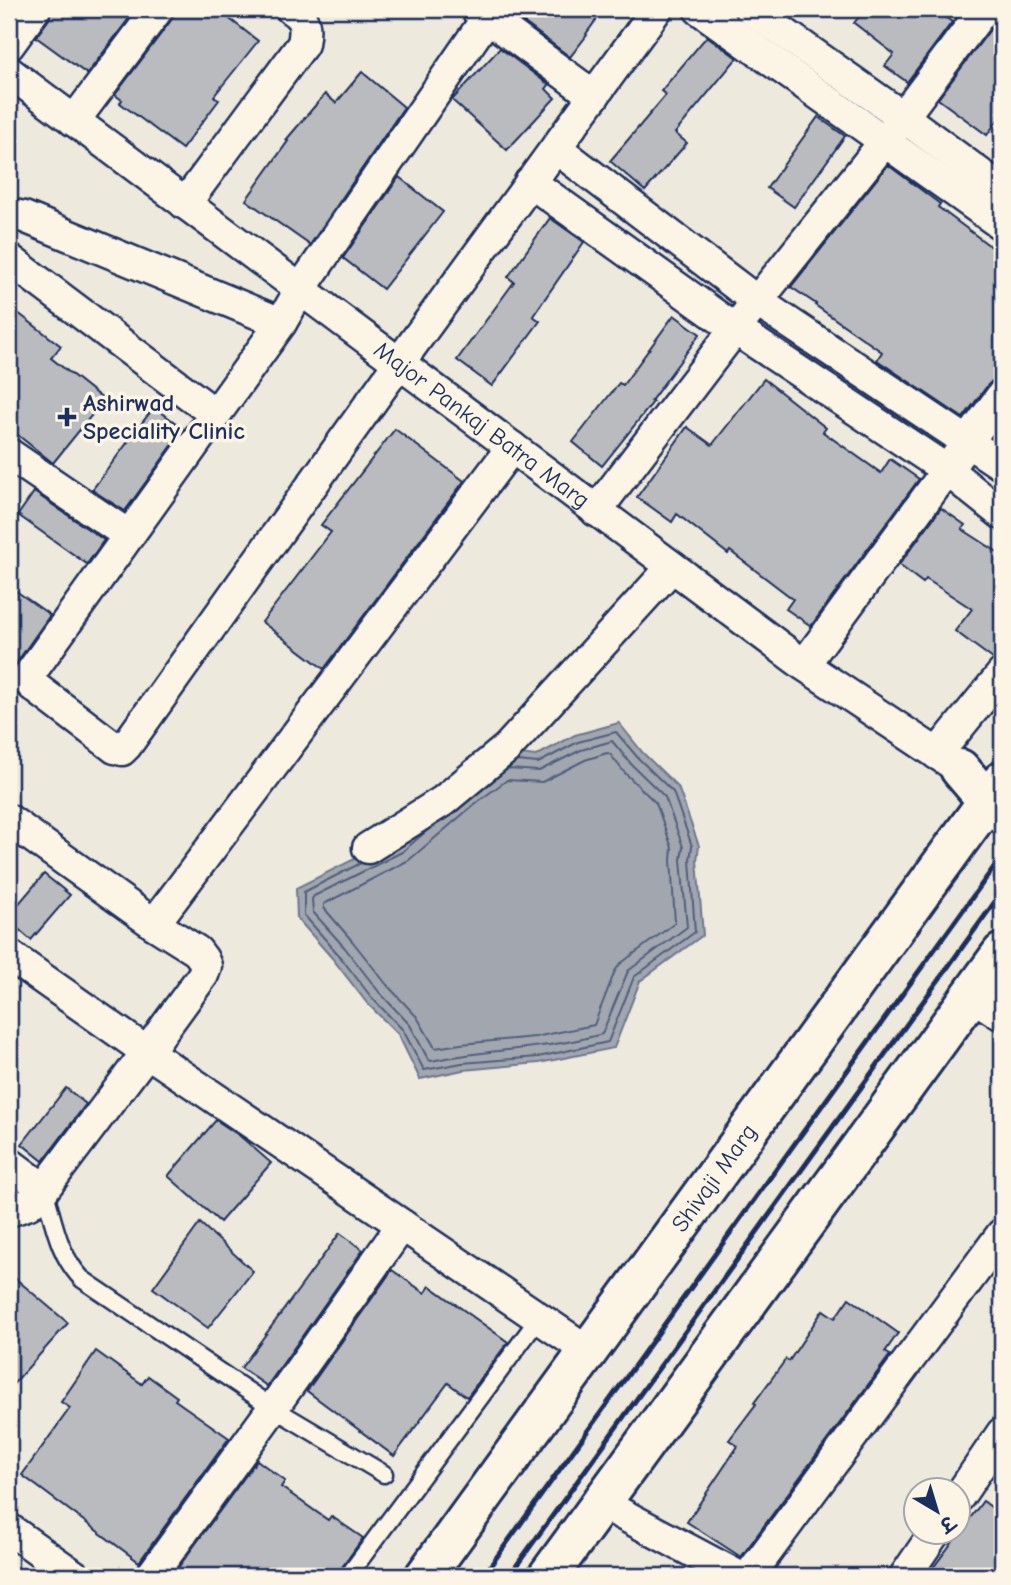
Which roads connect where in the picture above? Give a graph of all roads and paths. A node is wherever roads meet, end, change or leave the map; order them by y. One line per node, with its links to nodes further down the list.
1 (35, 9): 9 (street)
2 (158, 9): 13 (street)
3 (291, 9): 18 (street)
4 (657, 9): 11 (street)
5 (699, 9): 14 (street)
6 (750, 9): 12 (street)
7 (984, 9): 12 (street)
8 (485, 11): 11 (street); 22 (street)
9 (9, 45)
10 (9, 72): 13 (street, Major Pankaj Batra Marg)
11 (594, 96): 15 (street)
12 (903, 117): 14 (street); 17 (street)
13 (75, 121): 18 (street, Major Pankaj Batra Marg)
14 (885, 141): 20 (street); 23 (street)
15 (556, 148): 16 (street); 23 (street)
16 (530, 183): 25 (street); 26 (street)
17 (1002, 190)
18 (185, 204): 22 (street, Major Pankaj Batra Marg)
19 (9, 214): 24 (street)
20 (1002, 225)
21 (9, 259): 28 (street)
22 (300, 290): 24 (street); 26 (street, Major Pankaj Batra Marg)
23 (758, 302): 25 (street); 29 (street)
24 (281, 323): 28 (street)
25 (735, 329): 33 (street); 34 (street)
26 (399, 363): 30 (street, Major Pankaj Batra Marg); 36 (street)
27 (1002, 395): 29 (street)
28 (215, 414): 36 (street)
29 (968, 441): 32 (street); 33 (street)
30 (512, 447): 34 (street, Major Pankaj Batra Marg); 44 (street)
31 (9, 454): 36 (street)
32 (1002, 465)
33 (947, 470): 35 (street); 38 (street)
34 (596, 511): 37 (street, Major Pankaj Batra Marg)
35 (1002, 514)
36 (128, 535)
37 (672, 567): 38 (street, Major Pankaj Batra Marg); 43 (street)
38 (804, 665): 40 (street, Major Pankaj Batra Marg)
39 (1002, 674): 40 (street)
40 (948, 762): 41 (main road)
41 (999, 792): 55 (main road, Shivaji Marg)
42 (9, 820): 44 (street)
43 (368, 848)
44 (155, 924): 48 (street)
45 (1002, 953): 47 (main road)
46 (9, 955): 48 (street)
47 (987, 1006): 60 (main road)
48 (148, 1052): 50 (street); 52 (street)
49 (9, 1163): 50 (street)
50 (44, 1189): 51 (street); 56 (lane)
51 (9, 1211)
52 (402, 1225): 54 (street); 56 (street)
53 (1002, 1234): 69 (street)
54 (540, 1318): 55 (street); 65 (lane)
55 (588, 1351): 66 (main road, Shivaji Marg)
56 (273, 1408): 58 (lane); 64 (street)
57 (1002, 1433): 59 (street)
58 (384, 1474)
59 (972, 1477)
60 (601, 1503): 67 (main road); 68 (street)
61 (9, 1529): 63 (street)
62 (925, 1546): 70 (street)
63 (75, 1576)
64 (151, 1576)
65 (348, 1576)
66 (425, 1576)
67 (548, 1576)
68 (738, 1576)
69 (749, 1576)
70 (905, 1576)

